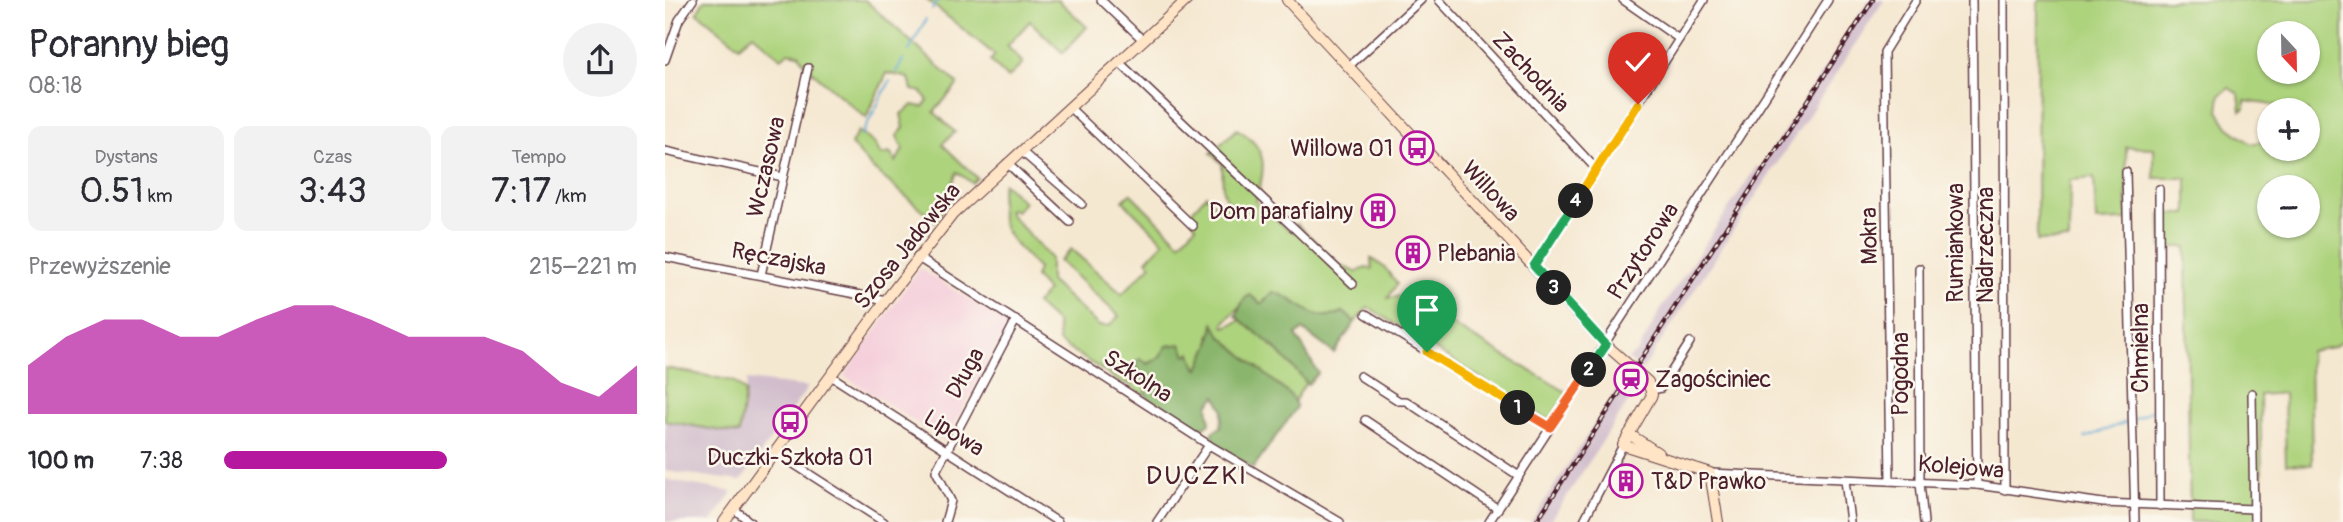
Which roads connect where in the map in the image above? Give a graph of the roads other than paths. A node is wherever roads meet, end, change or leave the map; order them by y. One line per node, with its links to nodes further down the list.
1 (693, 0): 15 (street)
2 (1101, 0): 14 (street)
3 (1187, 0): 14 (street, Szosa Jadowska)
4 (1287, 0): 17 (street, Willowa)
5 (1421, 0): 17 (street)
6 (1439, 0): 23 (street, Zachodnia)
7 (1623, 0): 13 (street)
8 (1704, 0): 13 (street)
9 (1828, 0): 40 (street, Przytorowa)
10 (1916, 0): 56 (street, Mokra)
11 (1972, 0): 58 (street, Rumiankowa)
12 (2004, 0): 59 (street, Nadrzeczna)
13 (1679, 39): 23 (street)
14 (1143, 40): 16 (street, Szosa Jadowska)
15 (665, 60)
16 (1119, 62): 19 (street, Szosa Jadowska); 35 (street)
17 (1349, 66): 32 (street, Willowa)
18 (808, 68): 25 (street, Wczasowa)
19 (1069, 107): 21 (street, Szosa Jadowska); 29 (street)
20 (665, 151): 25 (street)
21 (1021, 151): 22 (street, Szosa Jadowska); 27 (street)
22 (1007, 163): 28 (street); 31 (street, Szosa Jadowska)
23 (1597, 170): 32 (street)
24 (2126, 172): 60 (street)
25 (783, 177): 34 (street, Wczasowa)
26 (2159, 190): 61 (street, Chmielna)
27 (1082, 204)
28 (1070, 222)
29 (1193, 226)
30 (665, 257): 34 (street, Ręczajska)
31 (917, 257): 36 (street, Szosa Jadowska); 38 (street, Szkolna)
32 (1534, 266): 40 (street, Willowa)
33 (1919, 268): 57 (street, Pogodna)
34 (761, 275): 36 (street, Ręczajska)
35 (1353, 284)
36 (886, 300): 41 (street, Szosa Jadowska)
37 (1366, 314): 46 (street)
38 (1016, 320): 48 (street, Szkolna); 50 (street, Długa)
39 (1690, 342): 43 (street)
40 (1606, 345): 43 (street, Willowa); 46 (street, Przytorowa)
41 (831, 376): 50 (street, Lipowa); 51 (street, Szosa Jadowska)
42 (1360, 376): 54 (street)
43 (1653, 390): 47 (street)
44 (2252, 393): 64 (street)
45 (1365, 420): 63 (street)
46 (1550, 427): 54 (street, Przytorowa)
47 (1629, 434): 49 (street); 52 (street, Kolejowa)
48 (1209, 445): 70 (street); 71 (street, Szkolna)
49 (1623, 445): 52 (street, Kolejowa); 73 (street)
50 (945, 450): 68 (street, Długa); 69 (street, Lipowa)
51 (775, 452): 62 (street, Szosa Jadowska); 67 (street)
52 (1666, 457): 53 (street, Kolejowa)
53 (1710, 472): 55 (street, Kolejowa); 74 (street)
54 (1519, 476): 63 (street, Przytorowa)
55 (1845, 480): 56 (street, Kolejowa); 75 (street)
56 (1891, 481): 57 (street, Kolejowa)
57 (1920, 483): 58 (street, Kolejowa); 76 (street, Pogodna)
58 (1976, 485): 59 (street, Kolejowa)
59 (2005, 490): 60 (street, Kolejowa)
60 (2133, 505): 61 (street, Kolejowa); 77 (street)
61 (2160, 506): 64 (street, Kolejowa)
62 (734, 509): 65 (street, Szosa Jadowska); 66 (street)
63 (1498, 509): 72 (street, Przytorowa)
64 (2254, 509): 78 (street)
65 (725, 522)
66 (750, 522)
67 (884, 522)
68 (945, 522)
69 (1058, 522)
70 (1157, 522)
71 (1340, 522)
72 (1489, 522)
73 (1583, 522)
74 (1718, 522)
75 (1850, 522)
76 (1924, 522)
77 (2135, 522)
78 (2254, 522)

